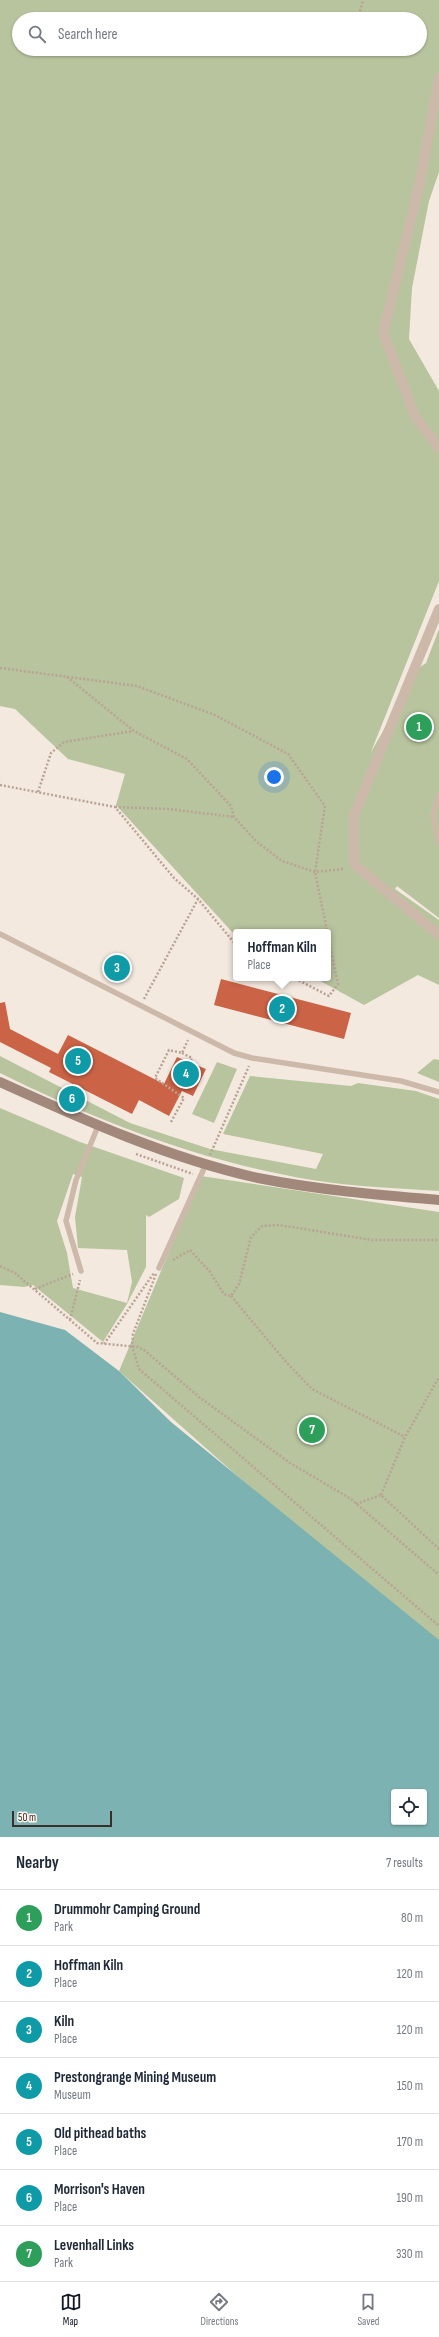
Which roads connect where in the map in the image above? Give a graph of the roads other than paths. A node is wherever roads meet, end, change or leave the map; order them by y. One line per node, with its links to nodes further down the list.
1 (439, 78): 2 (street)
2 (439, 448)
3 (438, 614): 7 (street)
4 (439, 795): 5 (lane)
5 (439, 843)
6 (0, 934): 9 (lane)
7 (439, 935)
8 (0, 1082): 10 (main road)
9 (439, 1092)
10 (98, 1126): 11 (main road); 14 (lane)
11 (206, 1164): 12 (main road); 13 (lane)
12 (439, 1200)
13 (159, 1268)
14 (81, 1271)

